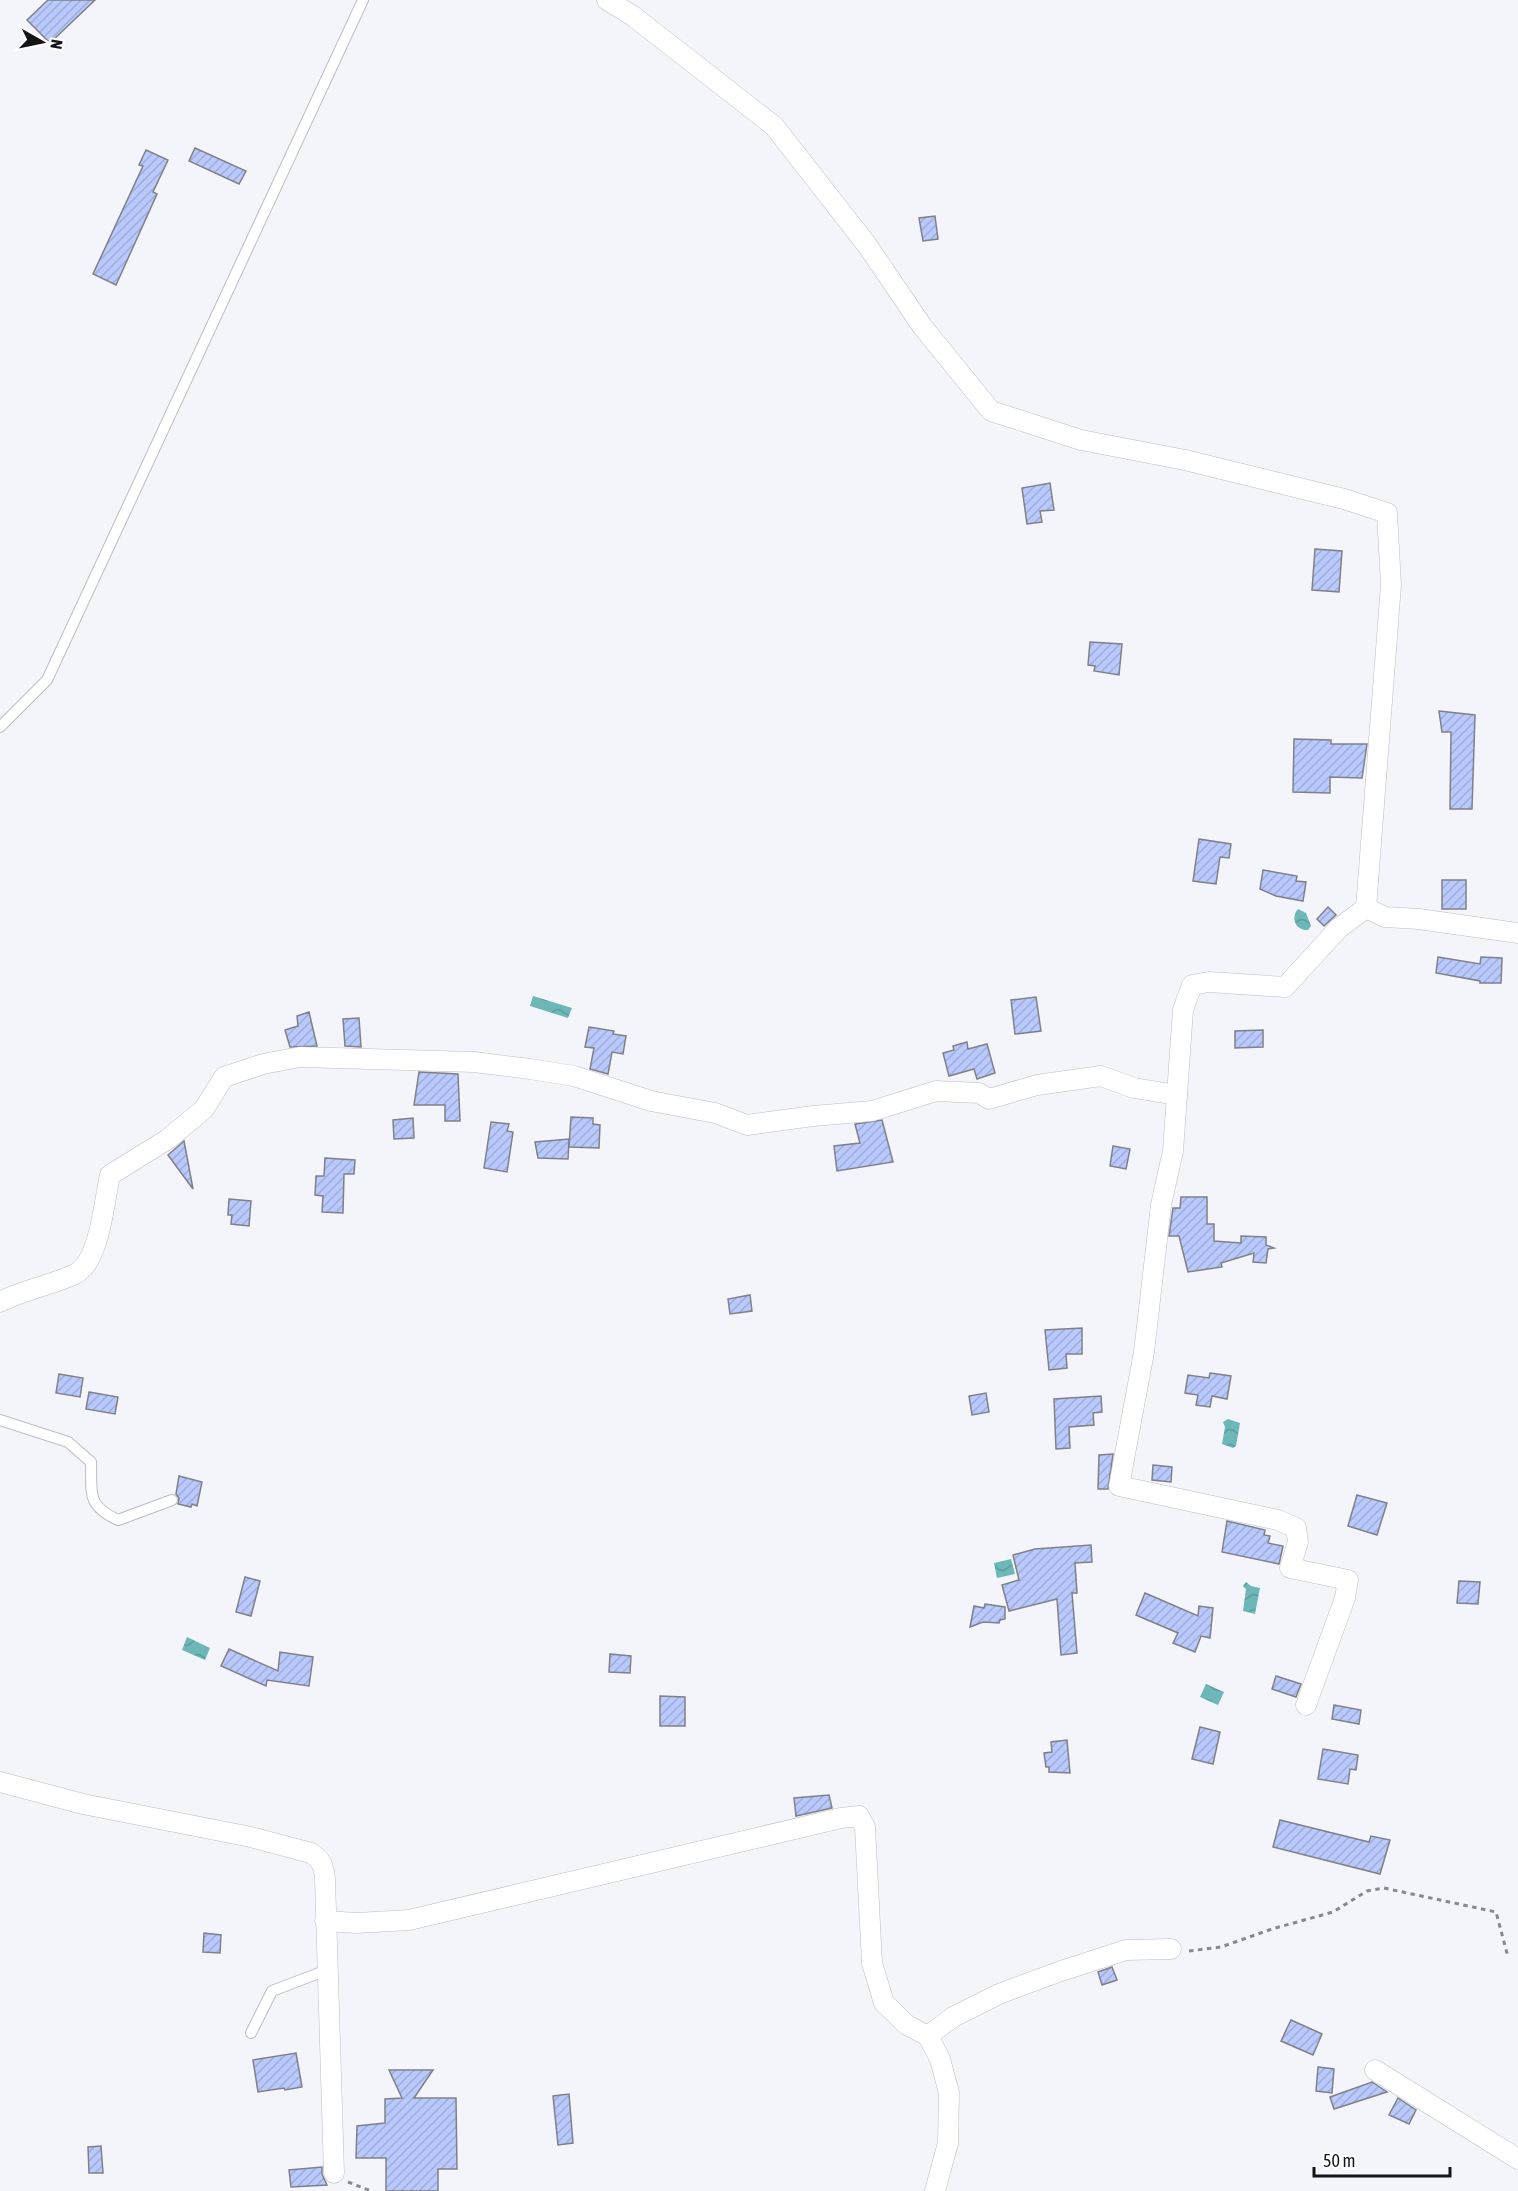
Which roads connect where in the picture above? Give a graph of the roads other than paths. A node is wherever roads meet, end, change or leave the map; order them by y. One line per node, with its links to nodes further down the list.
1 (363, 0): 3 (lane)
2 (607, 0): 4 (street)
3 (0, 727)
4 (1366, 908): 5 (street); 6 (street)
5 (1518, 933)
6 (1177, 1095): 7 (street); 10 (street)
7 (0, 1302)
8 (0, 1420): 9 (lane)
9 (172, 1500)
10 (1306, 1705)
11 (0, 1782): 12 (street)
12 (325, 1921): 14 (street); 16 (street)
13 (1171, 1949): 16 (street)
14 (327, 1970): 15 (lane); 19 (street)
15 (251, 2033)
16 (928, 2036): 20 (street)
17 (1376, 2070): 18 (street)
18 (1518, 2159)
19 (334, 2173)
20 (935, 2191)

